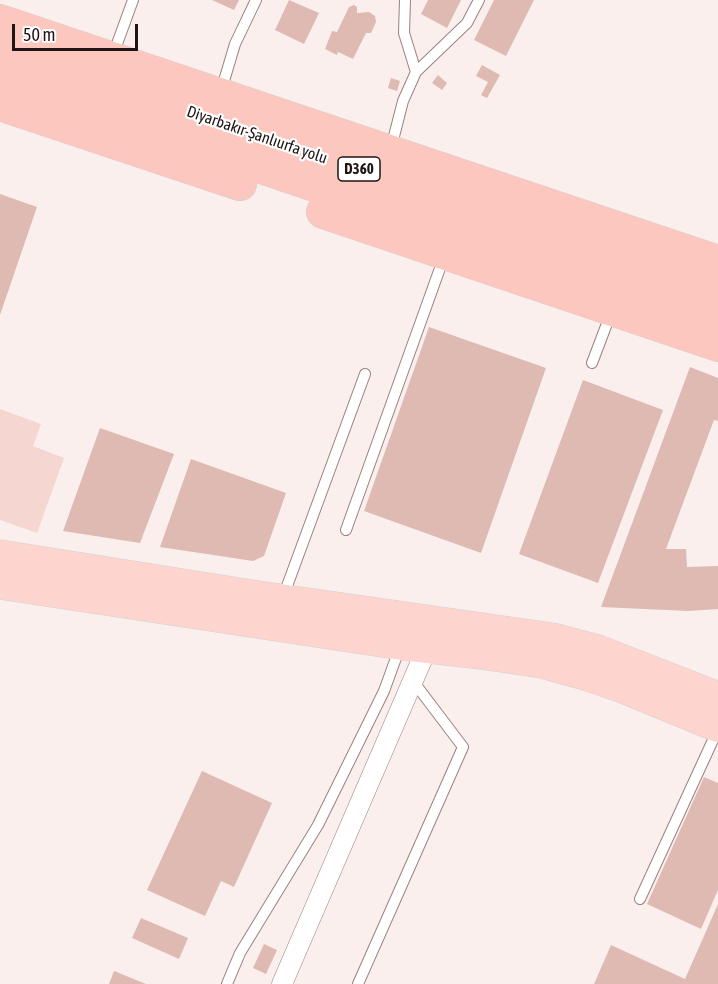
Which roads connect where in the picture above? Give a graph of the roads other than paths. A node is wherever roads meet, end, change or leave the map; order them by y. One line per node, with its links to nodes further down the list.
1 (133, 0): 7 (lane)
2 (256, 0): 10 (lane)
3 (405, 0): 8 (lane)
4 (479, 0): 8 (lane)
5 (0, 21): 7 (highway)
6 (0, 48): 15 (highway, Diyarbakır-Şanlıurfa yolu / D360)
7 (112, 58): 10 (highway)
8 (416, 72): 12 (lane)
9 (0, 79): 17 (highway, Diyarbakır-Şanlıurfa yolu / D360)
10 (220, 94): 12 (highway)
11 (0, 104): 13 (highway)
12 (390, 151): 14 (highway)
13 (445, 254): 16 (highway); 21 (lane)
14 (718, 262)
15 (718, 290)
16 (612, 310): 18 (highway); 19 (lane)
17 (718, 321)
18 (718, 345)
19 (592, 363)
20 (365, 374): 24 (lane)
21 (346, 530)
22 (0, 556): 24 (main road)
23 (0, 583): 25 (main road)
24 (282, 600): 27 (main road)
25 (414, 646): 26 (street); 28 (main road); 30 (lane)
26 (413, 681): 31 (street); 32 (lane)
27 (718, 698)
28 (718, 727): 29 (lane)
29 (639, 899)
30 (227, 984)
31 (282, 984)
32 (358, 984)

